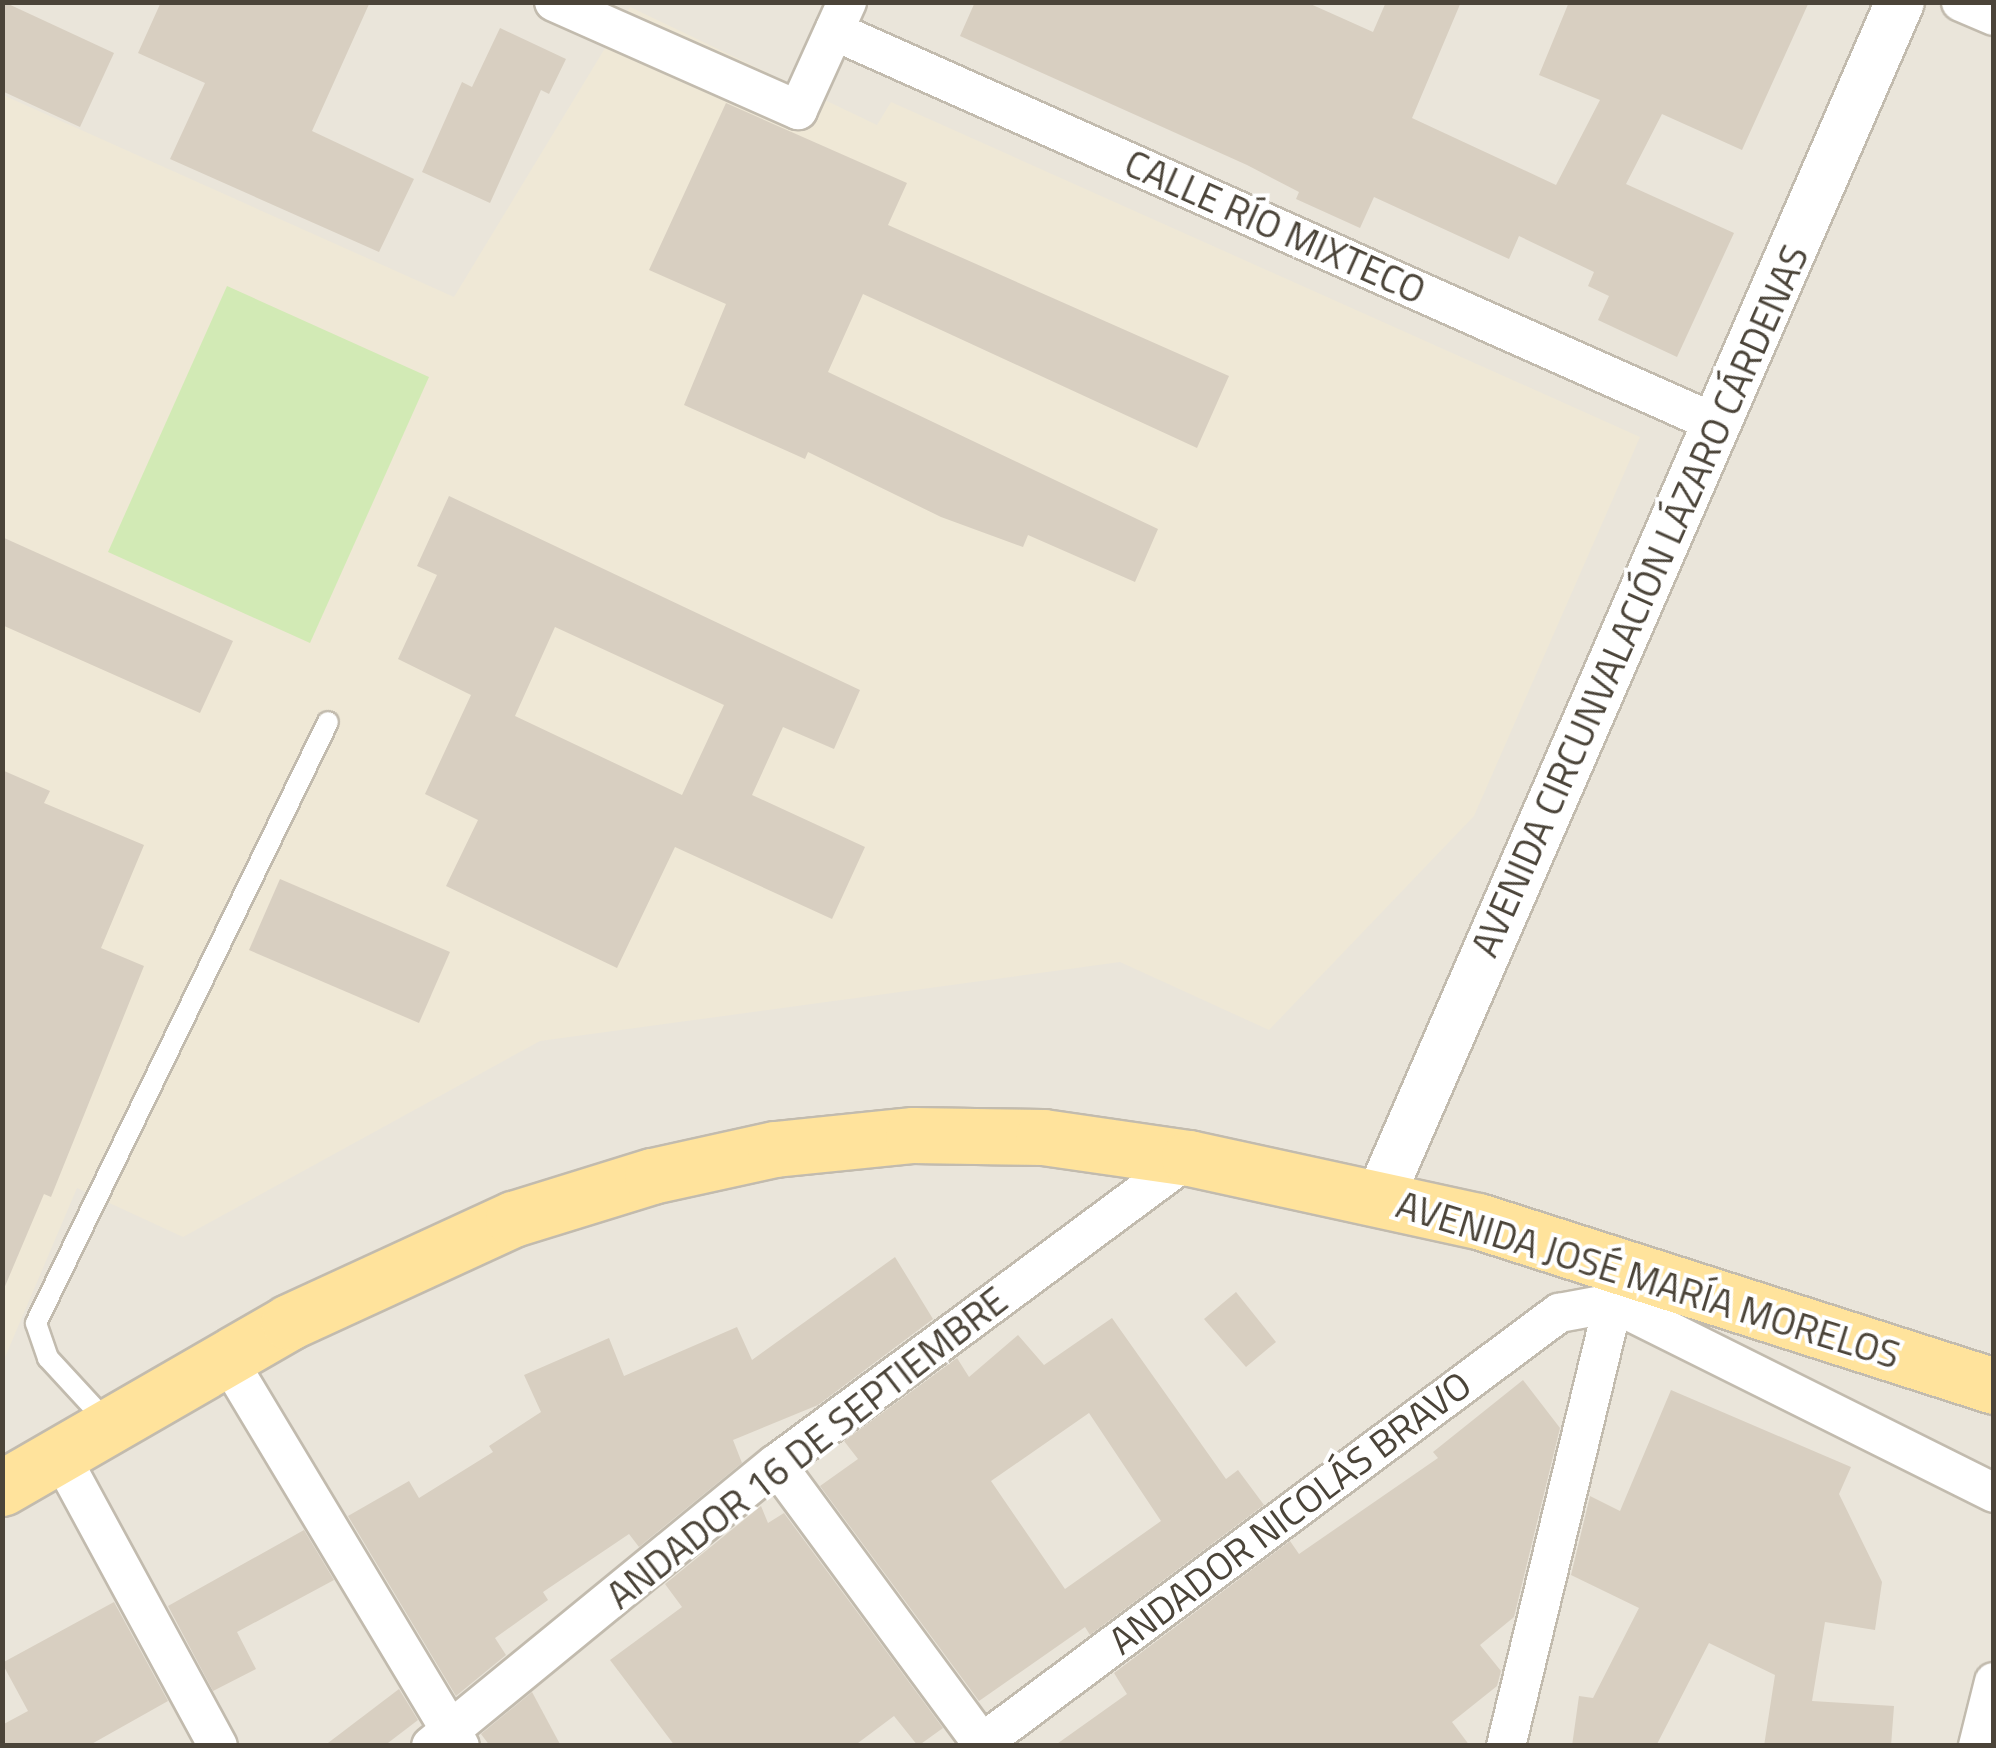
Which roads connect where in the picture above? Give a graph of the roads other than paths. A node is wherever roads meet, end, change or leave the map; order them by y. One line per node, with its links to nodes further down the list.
1 (554, 2): 5 (street)
2 (1900, 2): 6 (street, AVENIDA CIRCUNVALACIÓN LÁZARO CÁRDENAS)
3 (1961, 2): 4 (street)
4 (1994, 16)
5 (841, 17): 6 (street, CALLE RÍO MIXTECO)
6 (1717, 424): 9 (street, AVENIDA CIRCUNVALACIÓN LÁZARO CÁRDENAS)
7 (328, 722): 13 (lane)
8 (1189, 1158): 9 (main road, AVENIDA JOSÉ MARÍA MORELOS); 11 (main road, AVENIDA JOSÉ MARÍA MORELOS); 15 (street, ANDADOR 16 DE SEPTIEMBRE)
9 (1379, 1199): 10 (main road, AVENIDA JOSÉ MARÍA MORELOS)
10 (1617, 1285): 12 (main road, AVENIDA JOSÉ MARÍA MORELOS); 17 (street); 20 (street, ANDADOR NICOLÁS BRAVO); 22 (street)
11 (226, 1357): 13 (main road, AVENIDA JOSÉ MARÍA MORELOS); 19 (street)
12 (1994, 1386)
13 (108, 1422): 14 (main road, AVENIDA JOSÉ MARÍA MORELOS)
14 (61, 1457): 16 (main road, AVENIDA JOSÉ MARÍA MORELOS); 21 (street)
15 (776, 1464): 19 (street, ANDADOR 16 DE SEPTIEMBRE); 20 (street)
16 (2, 1488)
17 (1994, 1493)
18 (1994, 1682): 23 (street)
19 (447, 1741)
20 (980, 1744)
21 (218, 1746)
22 (1506, 1746)
23 (1978, 1746)

